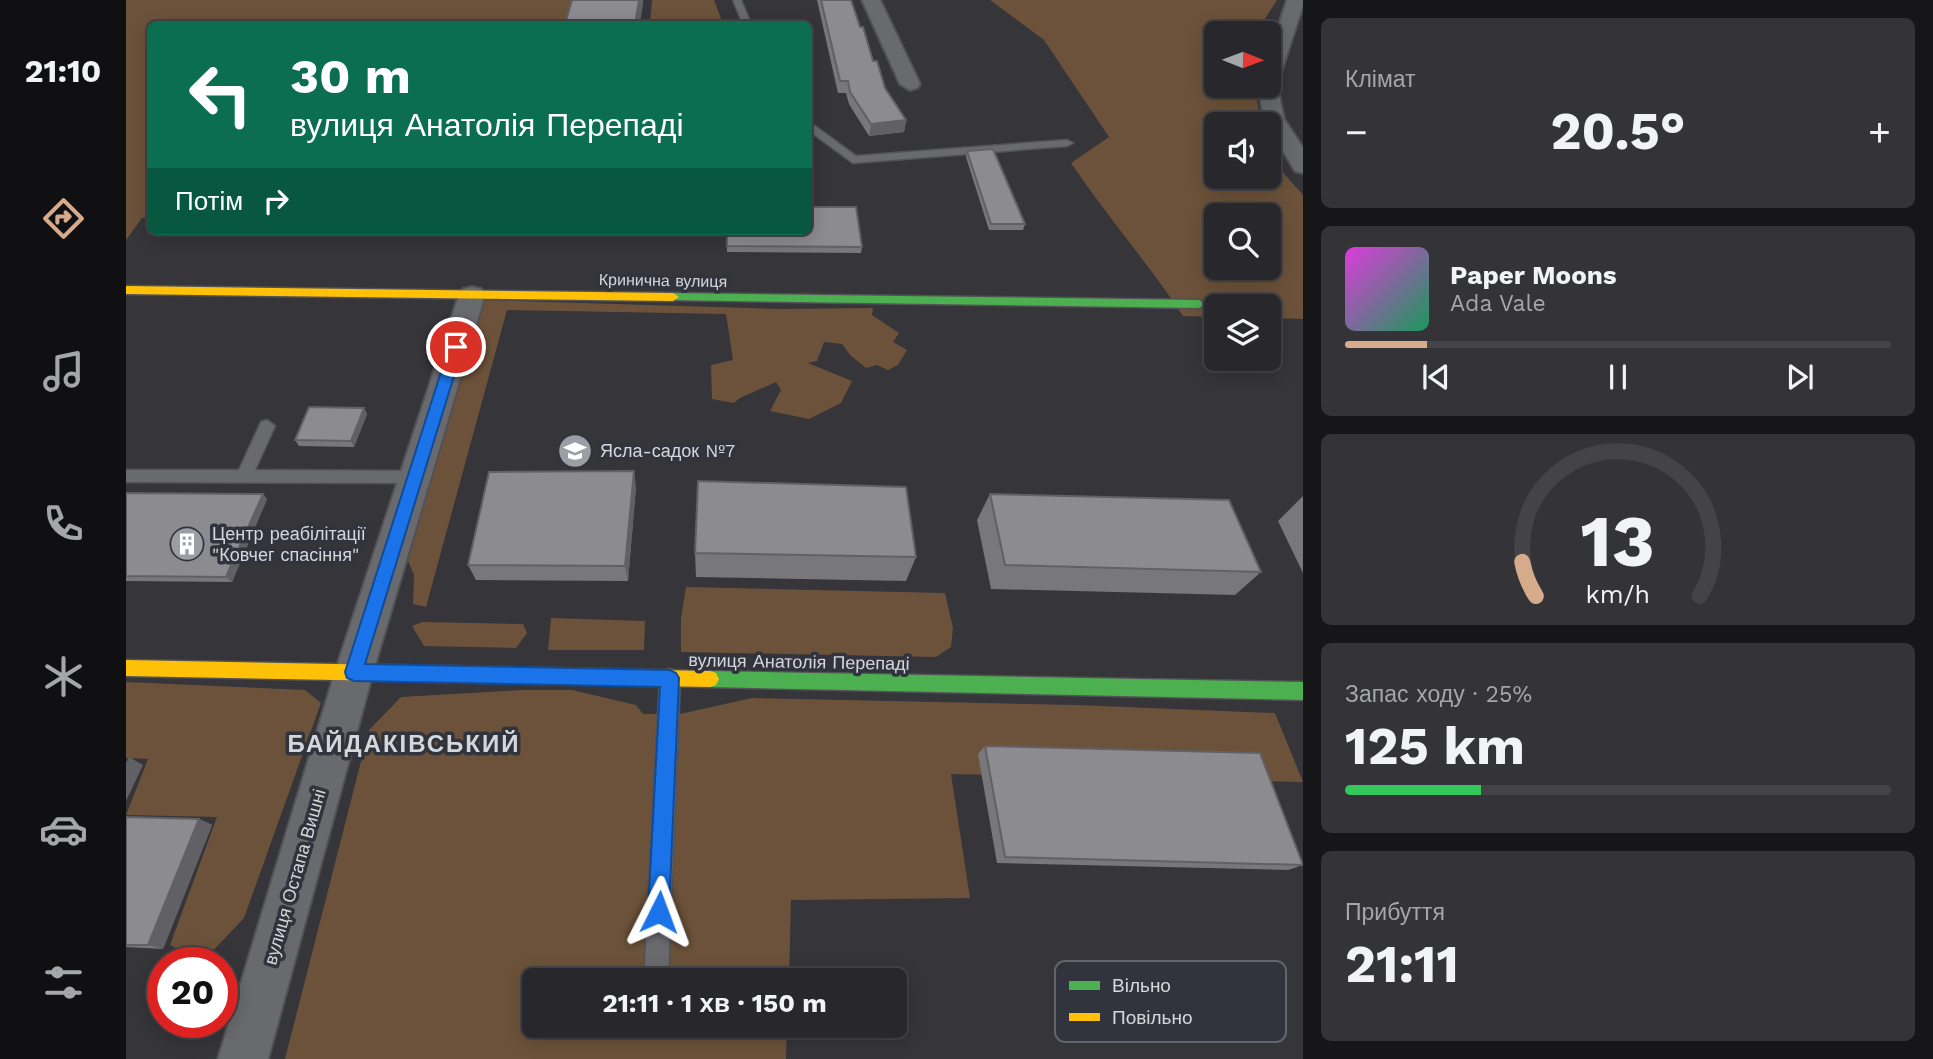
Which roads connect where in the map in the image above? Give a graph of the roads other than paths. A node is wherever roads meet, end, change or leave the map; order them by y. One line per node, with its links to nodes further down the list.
1 (737, 0): 4 (lane)
2 (871, 0): 6 (street)
3 (1296, 0): 5 (street)
4 (746, 21)
5 (1281, 45)
6 (910, 84)
7 (1270, 98): 10 (street)
8 (812, 127): 9 (lane)
9 (1067, 143)
10 (1303, 166)
11 (126, 290): 12 (street, Кринична вулиця)
12 (472, 295): 13 (street, Кринична вулиця); 17 (street, вулиця Остапа Вишні)
13 (1199, 304)
14 (267, 426): 16 (lane)
15 (126, 476): 16 (lane)
16 (244, 476): 17 (lane)
17 (416, 477): 19 (street, вулиця Остапа Вишні)
18 (126, 668): 19 (street, вулиця Анатолія Перепаді)
19 (354, 672): 20 (street, вулиця Анатолія Перепаді); 23 (street, вулиця Остапа Вишні)
20 (670, 678): 21 (street, вулиця Анатолія Перепаді); 22 (lane)
21 (1303, 691)
22 (657, 968)
23 (243, 1059)

